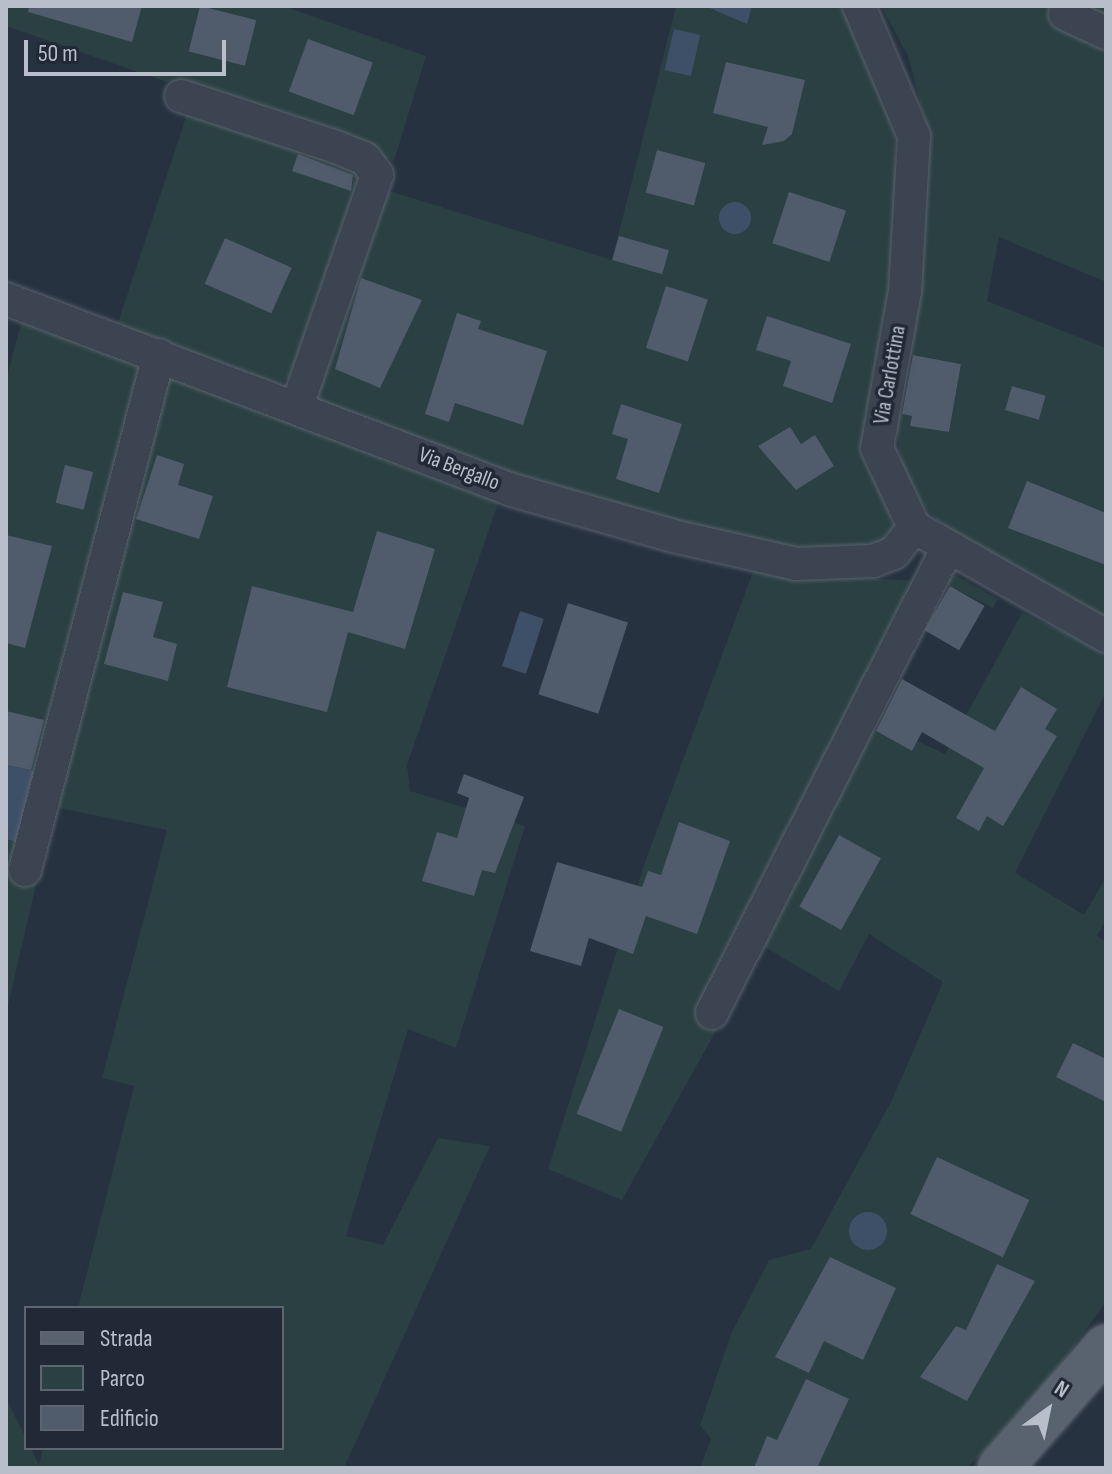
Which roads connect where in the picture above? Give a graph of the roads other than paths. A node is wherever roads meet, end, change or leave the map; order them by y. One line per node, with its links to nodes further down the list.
1 (859, 6): 8 (street, Via Carlottina)
2 (1065, 14): 3 (street)
3 (1106, 33)
4 (181, 96): 7 (street)
5 (6, 299): 6 (street, Via Bergallo)
6 (159, 355): 7 (street, Via Bergallo); 11 (street)
7 (297, 406): 8 (street, Via Bergallo)
8 (914, 527): 9 (street, Via Carlottina)
9 (946, 551): 10 (street, Via Carlottina); 12 (street)
10 (1106, 636)
11 (25, 870)
12 (712, 1013)
13 (1106, 1347): 14 (main road)
14 (1000, 1468)

